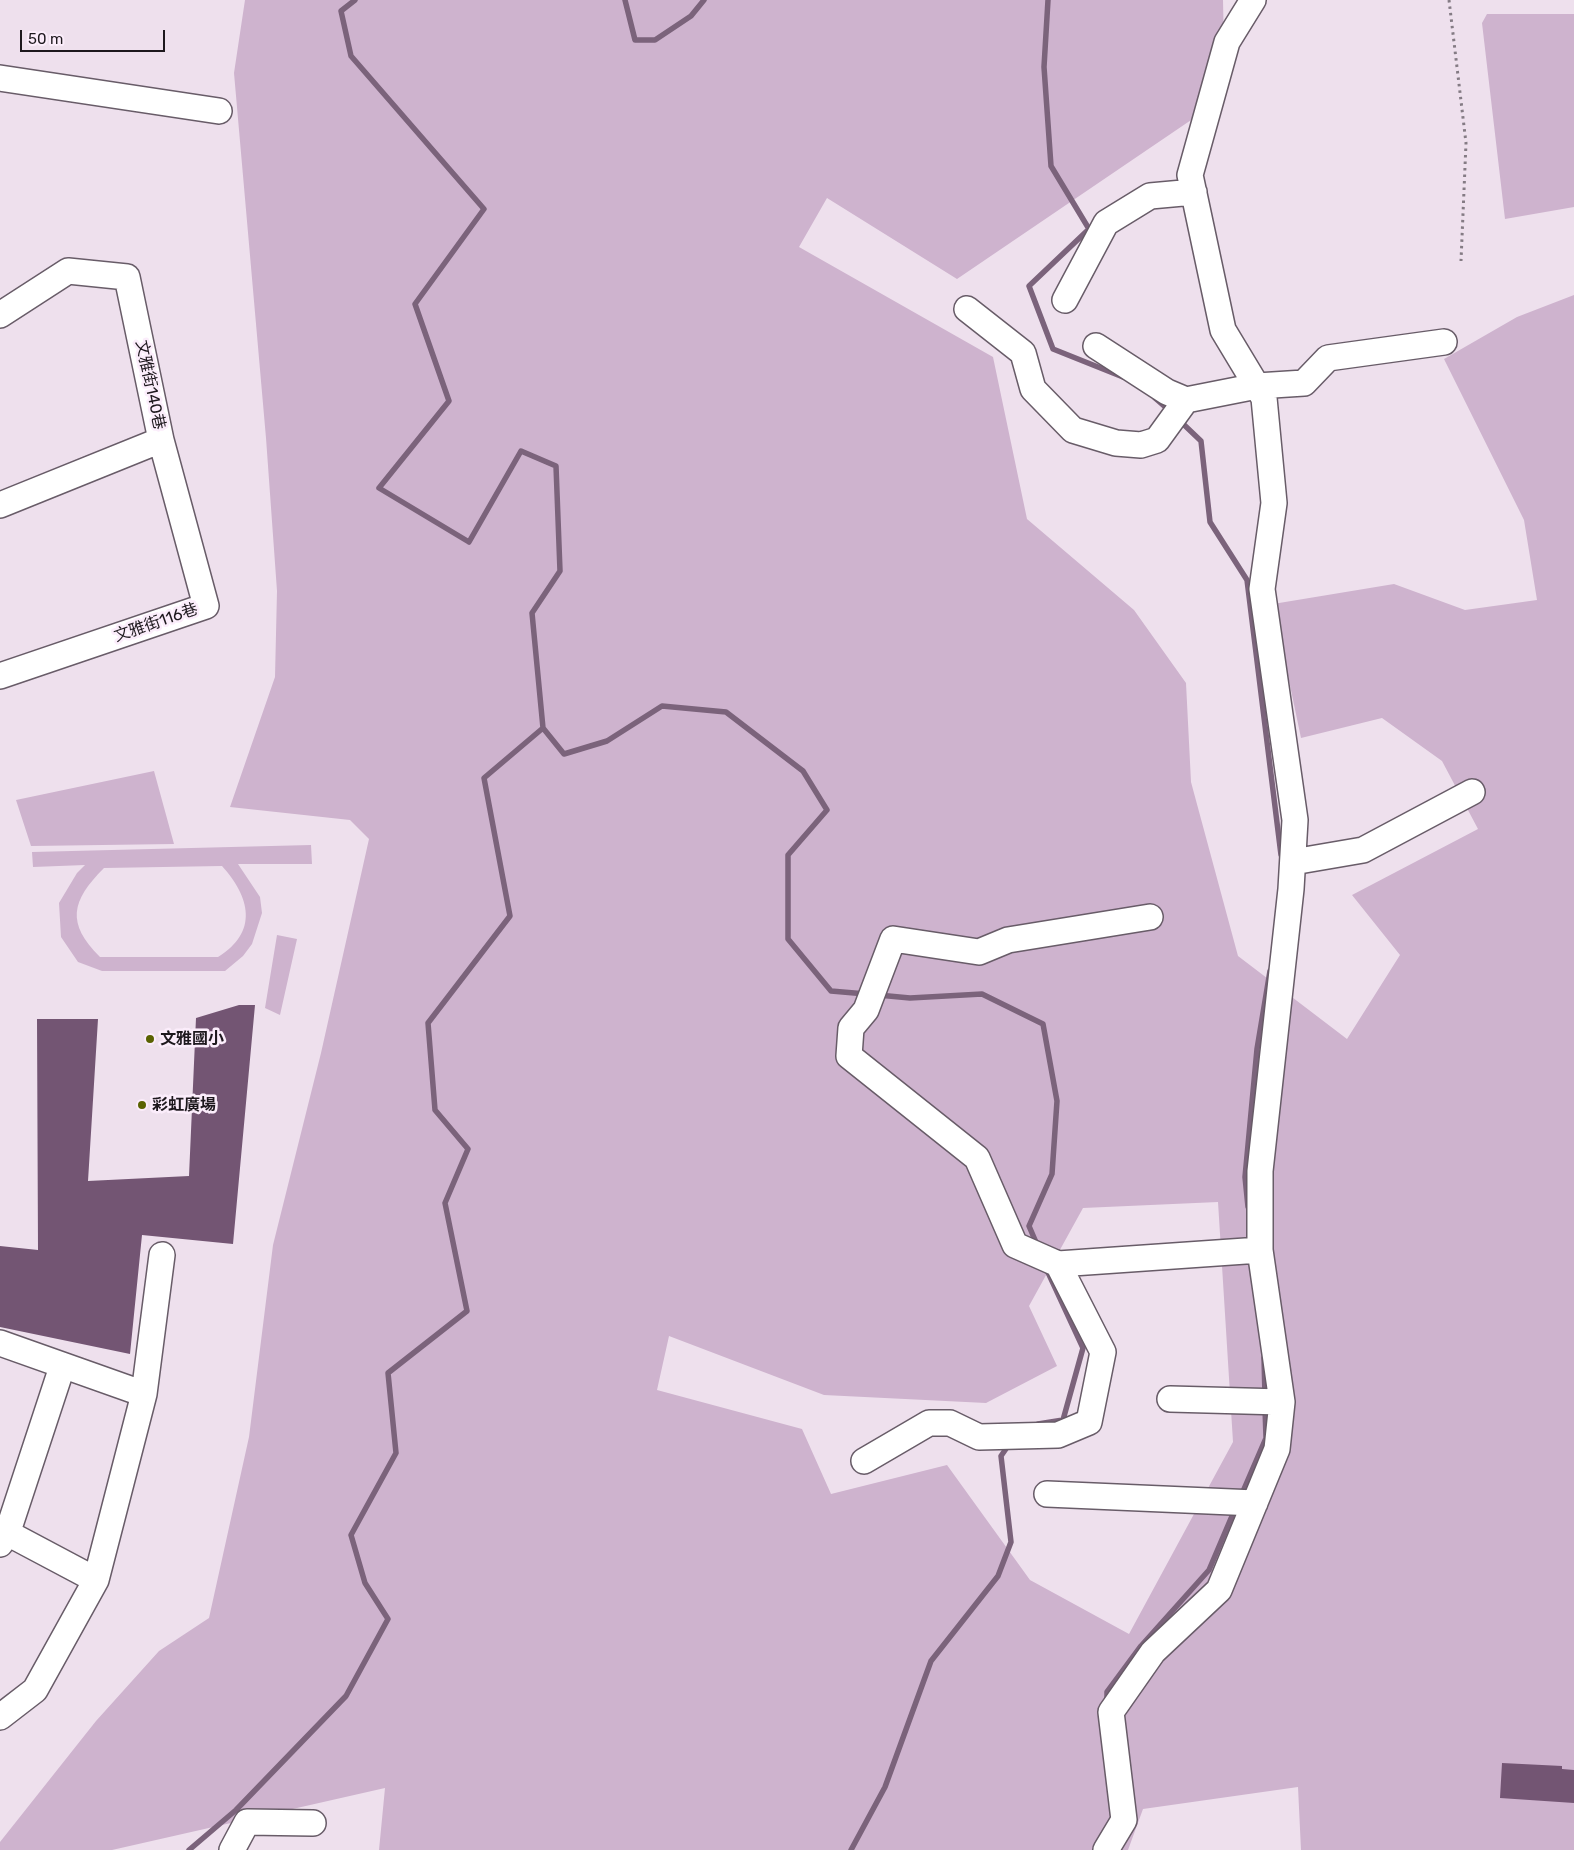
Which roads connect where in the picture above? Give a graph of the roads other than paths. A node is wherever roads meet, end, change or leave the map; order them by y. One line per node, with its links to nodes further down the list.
1 (1253, 0): 4 (street)
2 (0, 78): 3 (street)
3 (219, 111)
4 (1194, 192): 5 (street); 10 (street)
5 (1065, 300)
6 (967, 309): 11 (street)
7 (0, 315): 12 (street, 文雅街140巷)
8 (1444, 342): 10 (street)
9 (1096, 346): 11 (street)
10 (1257, 386): 11 (street); 16 (street)
11 (1179, 410)
12 (161, 440): 13 (street, 文雅街140巷); 14 (street, 文雅街116巷)
13 (0, 506)
14 (0, 676)
15 (1472, 792): 16 (street)
16 (1293, 862): 18 (street)
17 (1150, 917): 20 (street)
18 (1254, 1250): 20 (street); 25 (street)
19 (162, 1255): 23 (street)
20 (1047, 1259): 26 (street)
21 (0, 1344): 22 (street)
22 (62, 1367): 23 (street); 29 (street)
23 (144, 1394): 30 (street)
24 (1170, 1399): 25 (street)
25 (1270, 1401): 28 (street)
26 (864, 1461)
27 (1047, 1494): 28 (street)
28 (1244, 1502): 34 (street)
29 (2, 1536): 30 (street)
30 (96, 1580): 31 (street)
31 (0, 1716)
32 (313, 1823): 33 (street)
33 (232, 1850)
34 (1106, 1850)

